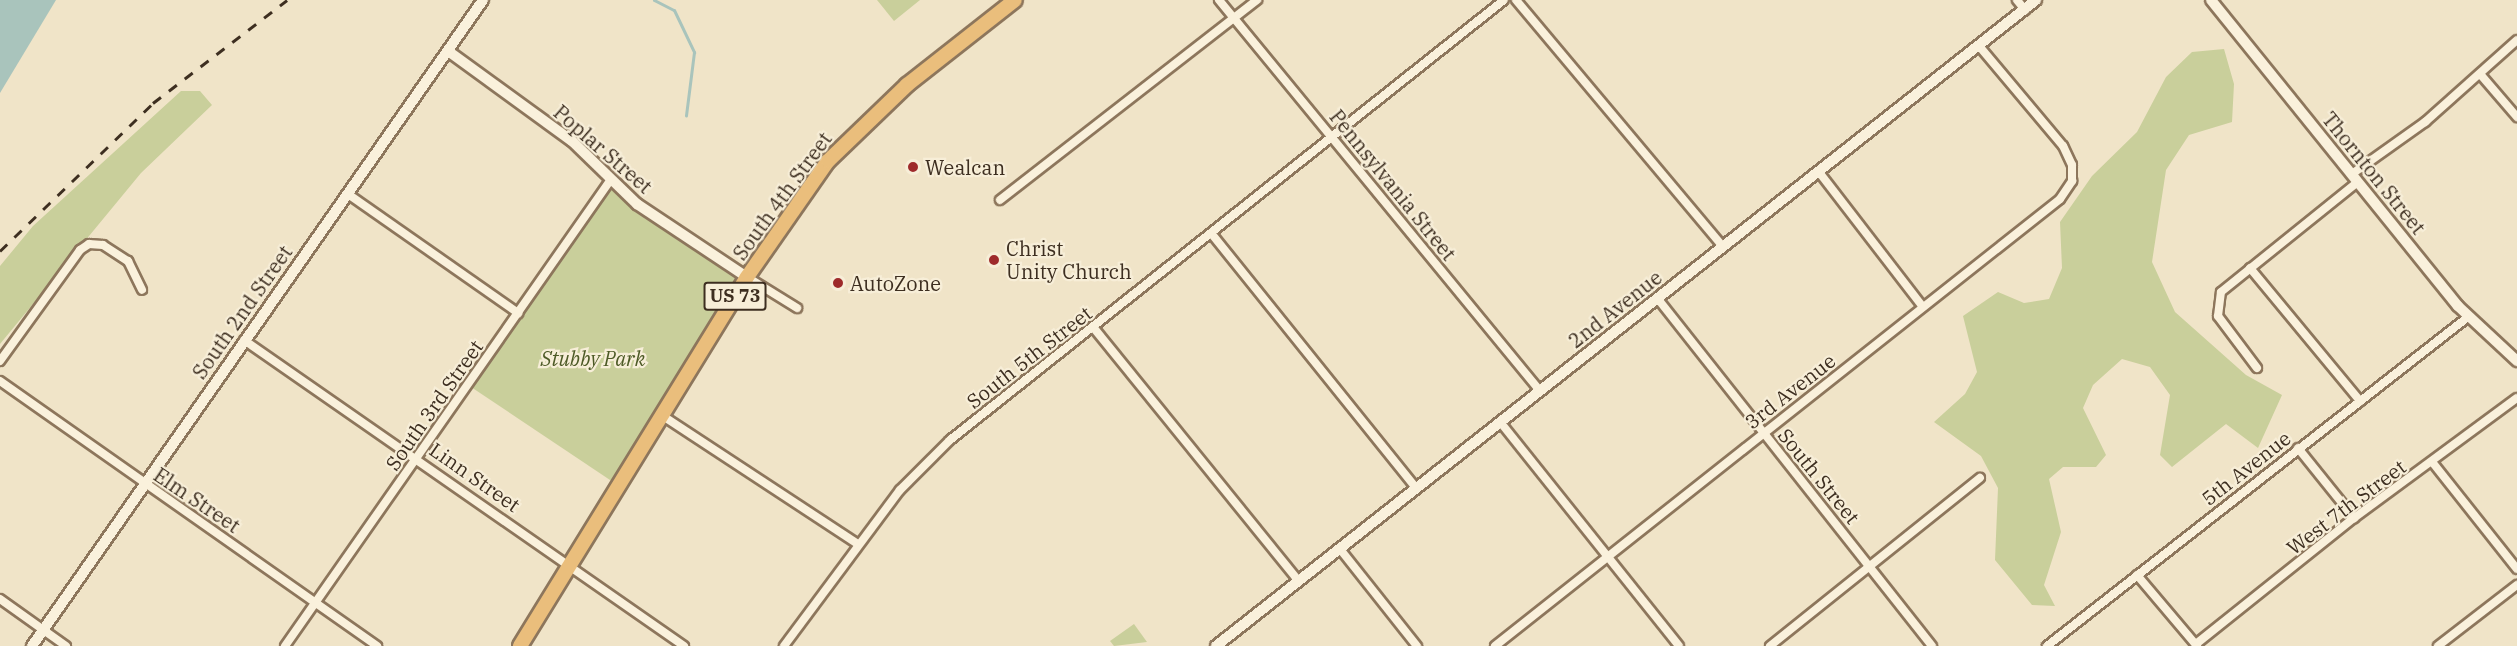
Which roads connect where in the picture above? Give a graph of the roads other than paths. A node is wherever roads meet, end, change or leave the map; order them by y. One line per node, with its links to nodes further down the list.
1 (483, 0): 14 (street, South 2nd Street)
2 (1015, 0): 26 (highway, South 4th Street / US 73)
3 (1219, 0): 11 (street, Pennsylvania Street)
4 (1257, 0): 11 (street)
5 (1504, 0): 17 (street, South 5th Street)
6 (1516, 0): 24 (street)
7 (2017, 0): 10 (street)
8 (2036, 0): 10 (street, 2nd Avenue)
9 (2211, 0): 19 (street, Thornton Street)
10 (2025, 10): 13 (street, 2nd Avenue)
11 (1234, 18): 17 (street, Pennsylvania Street); 22 (street)
12 (2517, 40): 15 (street)
13 (1979, 46): 18 (street, 2nd Avenue); 29 (street, 3rd Avenue)
14 (448, 51): 20 (street, Poplar Street); 21 (street, South 2nd Street)
15 (2480, 74): 16 (street); 19 (street)
16 (2517, 117)
17 (1331, 136): 23 (street, South 5th Street); 39 (street, Pennsylvania Street)
18 (1819, 172): 24 (street, 2nd Avenue); 29 (street)
19 (2355, 178): 25 (street); 32 (street, Thornton Street)
20 (609, 182): 26 (street, Poplar Street); 31 (street, South 3rd Street)
21 (348, 194): 31 (street); 34 (street, South 2nd Street)
22 (1000, 200)
23 (1211, 233): 33 (street, South 5th Street); 50 (street)
24 (1723, 247): 28 (street, 2nd Avenue)
25 (2250, 268): 37 (street); 41 (street)
26 (747, 277): 30 (street, Poplar Street); 42 (highway, South 4th Street / US 73)
27 (142, 290): 35 (street)
28 (1658, 299): 39 (street, 2nd Avenue); 44 (street, South Street)
29 (1923, 307): 44 (street, 3rd Avenue)
30 (797, 308)
31 (518, 313): 46 (street, South 3rd Street)
32 (2468, 317): 36 (street, Thornton Street); 41 (street, 5th Avenue)
33 (1093, 327): 52 (street, South 5th Street); 59 (street)
34 (244, 340): 46 (street, Linn Street); 49 (street, South 2nd Street)
35 (0, 361)
36 (2517, 361)
37 (2257, 368)
38 (0, 381): 49 (street, Elm Street)
39 (1540, 392): 43 (street, 2nd Avenue)
40 (2517, 398): 47 (street, West 7th Street)
41 (2360, 401): 45 (street, 5th Avenue)
42 (660, 414): 52 (street); 55 (highway, South 4th Street / US 73)
43 (1501, 423): 50 (street, 2nd Avenue); 54 (street)
44 (1763, 433): 54 (street, 3rd Avenue); 56 (street, South Street)
45 (2298, 448): 51 (street); 58 (street, 5th Avenue)
46 (417, 457): 55 (street, Linn Street); 62 (street, South 3rd Street)
47 (2433, 463): 51 (street, West 7th Street); 57 (street)
48 (1980, 478): 56 (street)
49 (145, 484): 62 (street, Elm Street); 63 (street, South 2nd Street)
50 (1416, 488): 53 (street, 2nd Avenue)
51 (2354, 518): 64 (street, West 7th Street)
52 (858, 544): 71 (street, South 5th Street)
53 (1340, 549): 59 (street, 2nd Avenue); 73 (street)
54 (1608, 556): 74 (street, 3rd Avenue); 75 (street)
55 (568, 561): 69 (highway, South 4th Street / US 73); 70 (street, Linn Street)
56 (1869, 566): 76 (street); 77 (street, South Street)
57 (2517, 569)
58 (2137, 575): 64 (street); 78 (street, 5th Avenue)
59 (1299, 581): 72 (street, 2nd Avenue)
60 (2517, 585): 79 (street)
61 (0, 599): 63 (street)
62 (316, 602): 67 (street, South 3rd Street); 68 (street, Elm Street)
63 (43, 630): 65 (street, South 2nd Street); 66 (street)
64 (2196, 645)
65 (32, 646)
66 (66, 646)
67 (285, 646)
68 (377, 646)
69 (520, 646)
70 (684, 646)
71 (784, 646)
72 (1216, 646)
73 (1417, 646)
74 (1495, 646)
75 (1679, 646)
76 (1770, 646)
77 (1932, 646)
78 (2047, 646)
79 (2438, 646)

